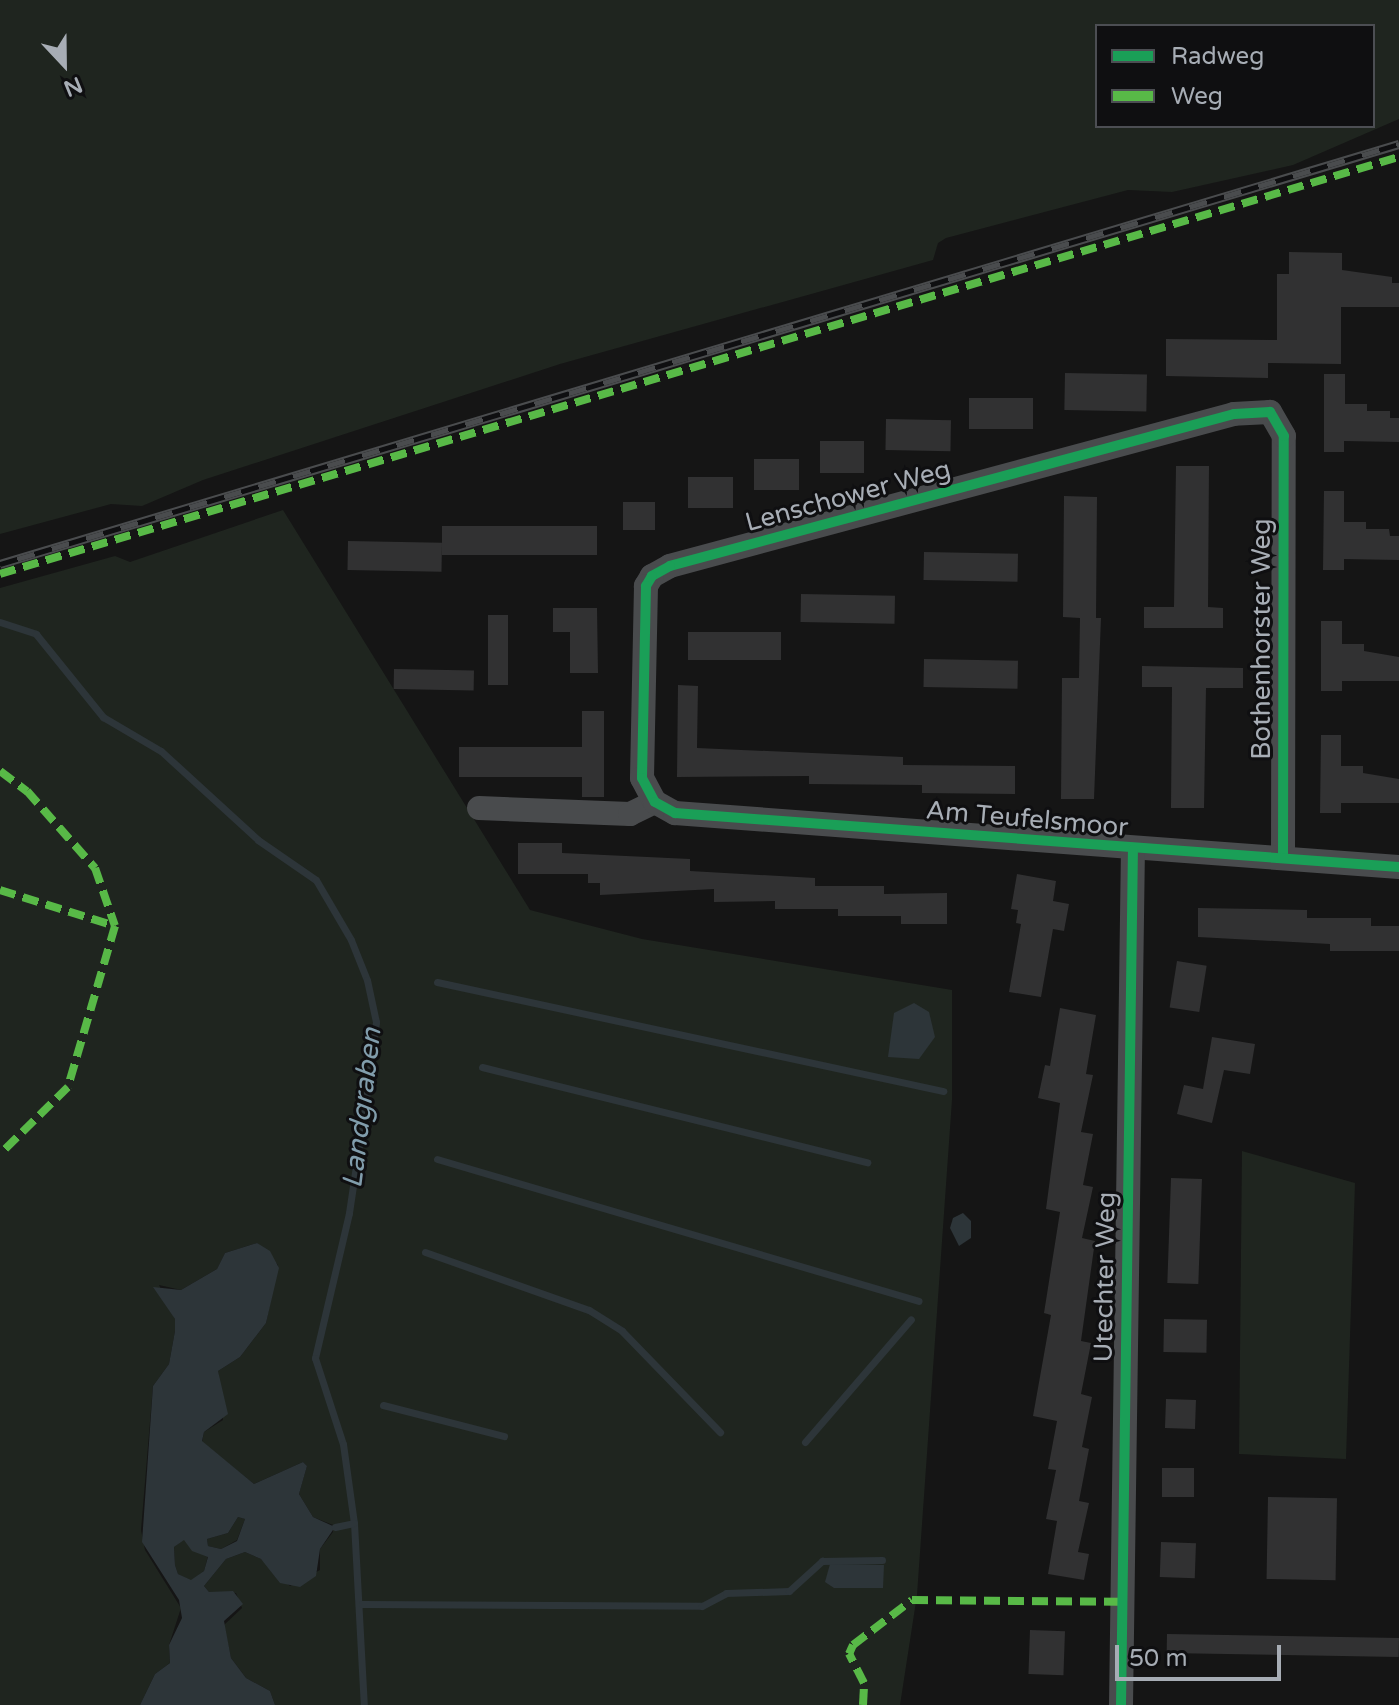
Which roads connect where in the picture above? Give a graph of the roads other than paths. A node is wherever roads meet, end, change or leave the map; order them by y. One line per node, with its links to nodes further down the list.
1 (1279, 421): 2 (street, Lenschower Weg); 5 (street, Bothenhorster Weg)
2 (655, 802): 3 (street); 4 (street, Am Teufelsmoor)
3 (479, 808)
4 (1133, 850): 5 (street, Am Teufelsmoor); 7 (street, Utechter Weg)
5 (1283, 858): 6 (street, Am Teufelsmoor)
6 (1399, 867)
7 (1121, 1705)

